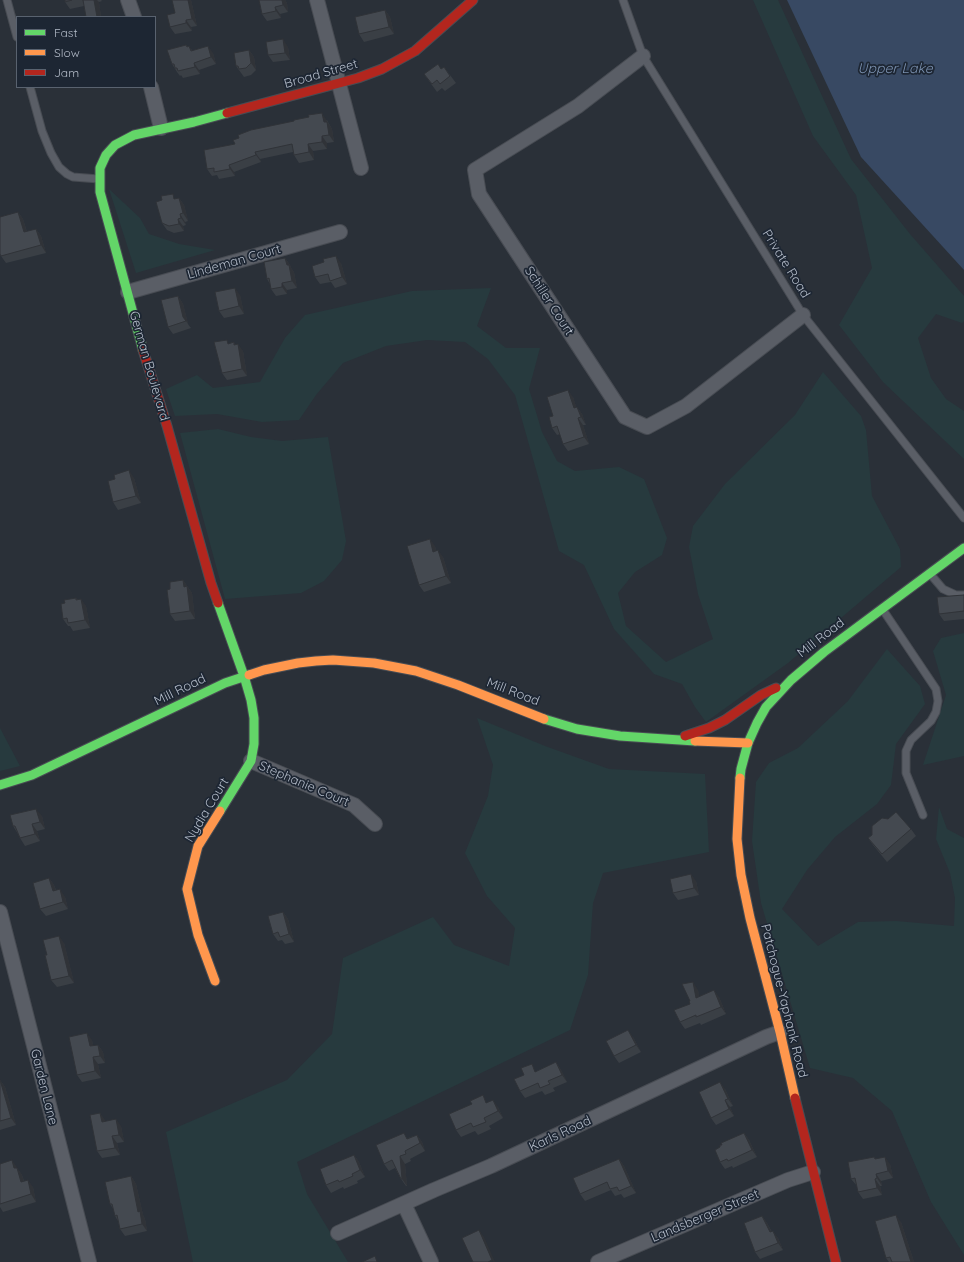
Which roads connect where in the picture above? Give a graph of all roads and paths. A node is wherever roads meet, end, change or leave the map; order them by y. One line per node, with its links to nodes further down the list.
1 (7, 0): 7 (lane)
2 (128, 0): 6 (street)
3 (317, 0): 9 (street)
4 (623, 0): 8 (lane, Private Road)
5 (471, 2): 9 (main road, Broad Street)
6 (134, 16)
7 (16, 33)
8 (643, 56): 17 (lane, Private Road); 17 (street, Schiller Court)
9 (339, 82): 12 (main road, Broad Street); 13 (street)
10 (30, 88): 14 (lane)
11 (151, 88): 12 (street)
12 (161, 128): 14 (main road, German Boulevard)
13 (361, 168)
14 (99, 179): 16 (main road, German Boulevard)
15 (340, 232): 16 (street, Lindeman Court)
16 (128, 292): 23 (main road, German Boulevard)
17 (803, 315): 18 (lane, Private Road)
18 (964, 518)
19 (964, 548): 20 (main road, Mill Road)
20 (929, 574): 21 (lane); 22 (main road, Mill Road)
21 (964, 594)
22 (882, 608): 24 (main road, Mill Road); 29 (lane)
23 (244, 676): 25 (main road, Mill Road); 27 (main road, Nydia Court); 28 (main road, Mill Road)
24 (790, 680): 25 (main road); 26 (main road, Mill Road)
25 (667, 740): 26 (main road, Mill Road)
26 (748, 743): 33 (main road, Patchogue-Yaphank Road)
27 (251, 761): 30 (street, Stephanie Court); 32 (main road, Nydia Court)
28 (0, 785)
29 (923, 815)
30 (375, 824)
31 (0, 912): 37 (street, Garden Lane)
32 (215, 981)
33 (780, 1032): 34 (main road, Patchogue-Yaphank Road); 35 (street, Karls Road)
34 (812, 1172): 39 (street, Landsberger Street); 40 (main road, Patchogue-Yaphank Road)
35 (404, 1204): 36 (street, Karls Road); 38 (street)
36 (338, 1233)
37 (89, 1262)
38 (431, 1262)
39 (598, 1262)
40 (836, 1262)

